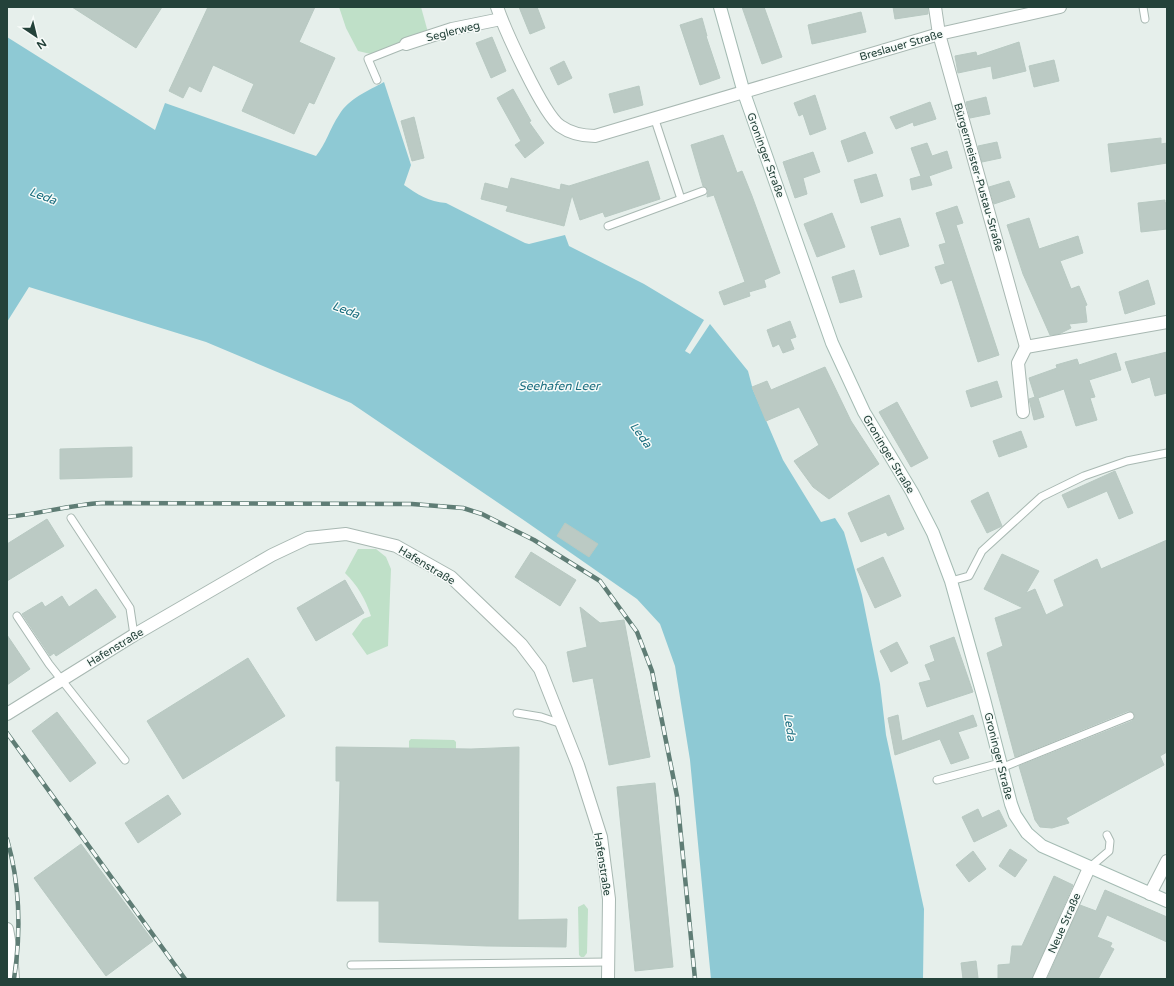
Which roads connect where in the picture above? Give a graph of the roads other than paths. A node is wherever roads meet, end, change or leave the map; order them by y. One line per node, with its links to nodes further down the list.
1 (497, 7): 7 (street, Breslauer Straße)
2 (720, 7): 11 (street, Groninger Straße)
3 (935, 7): 8 (street, Bürgermeister-Pustau-Straße)
4 (1060, 7): 8 (street, Breslauer Straße)
5 (1143, 7): 6 (lane)
6 (1145, 18)
7 (501, 19): 9 (street, Seglerweg); 12 (street, Breslauer Straße)
8 (939, 34): 11 (street, Breslauer Straße); 17 (street, Bürgermeister-Pustau-Straße)
9 (406, 44): 10 (lane)
10 (377, 80)
11 (744, 93): 12 (street, Breslauer Straße); 21 (street, Groninger Straße)
12 (655, 120): 14 (lane)
13 (703, 191): 14 (lane)
14 (681, 199): 15 (lane)
15 (608, 226)
16 (1167, 322): 17 (street)
17 (1026, 346): 18 (street)
18 (1023, 412)
19 (1167, 453): 21 (lane)
20 (71, 518): 23 (lane)
21 (951, 581): 30 (street, Groninger Straße)
22 (17, 616): 24 (lane)
23 (134, 635): 24 (street, Hafenstraße); 28 (street, Hafenstraße)
24 (62, 679): 26 (street, Hafenstraße); 29 (lane)
25 (517, 713): 28 (lane)
26 (7, 714)
27 (1130, 716): 30 (lane)
28 (562, 724): 38 (street, Hafenstraße)
29 (125, 760)
30 (1001, 765): 31 (lane); 34 (street, Groninger Straße)
31 (937, 780)
32 (1107, 835): 34 (lane)
33 (1167, 861): 35 (street)
34 (1089, 868): 35 (street, Groninger Straße); 42 (street, Neue Straße)
35 (1150, 894): 36 (street, Groninger Straße)
36 (1167, 901)
37 (7, 929): 40 (street)
38 (608, 962): 39 (lane); 41 (street, Hafenstraße)
39 (351, 965)
40 (13, 979)
41 (608, 979)
42 (1039, 979)

